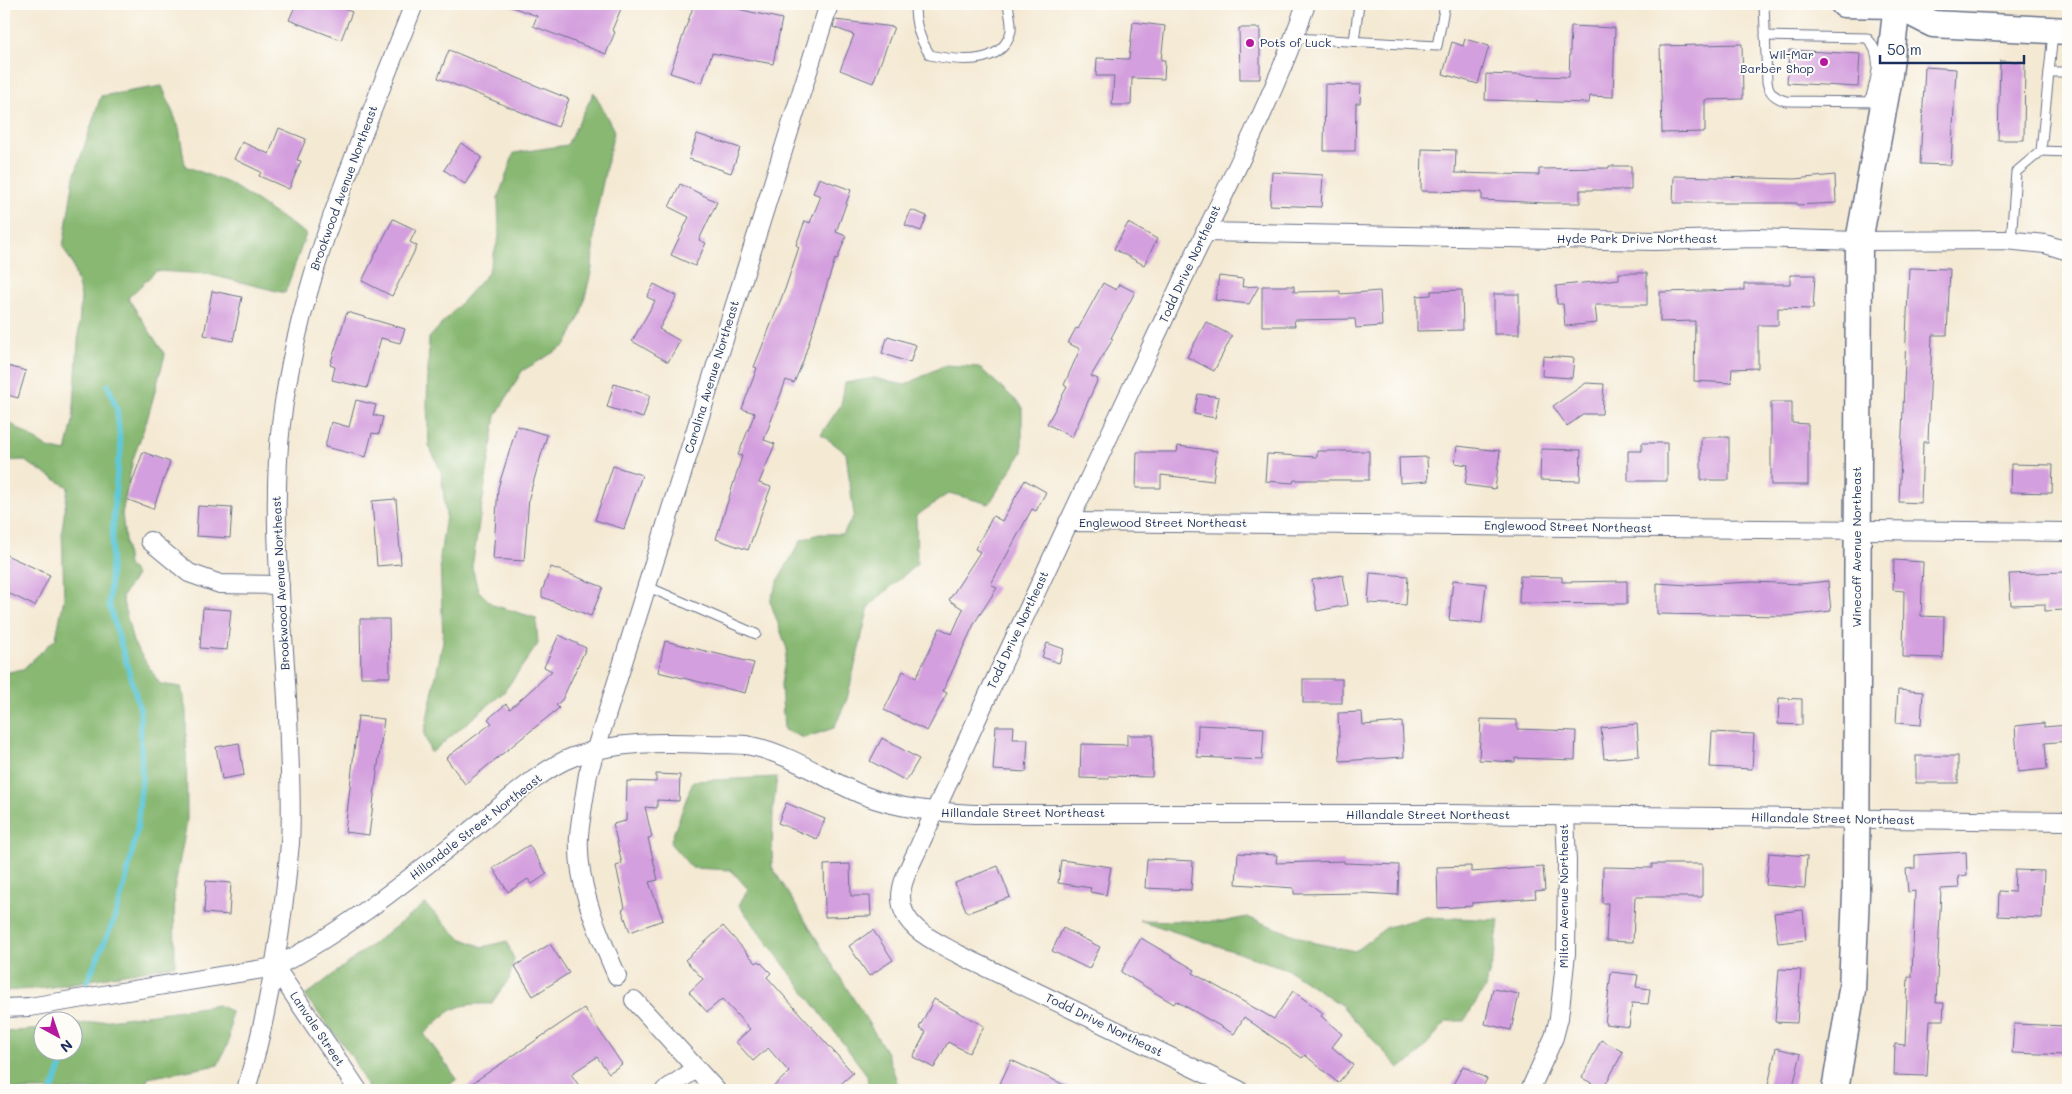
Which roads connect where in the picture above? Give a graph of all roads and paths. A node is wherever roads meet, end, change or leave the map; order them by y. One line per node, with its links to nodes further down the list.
1 (414, 4): 30 (street, Brookwood Avenue Northeast)
2 (829, 4): 31 (street, Carolina Avenue Northeast)
3 (914, 4): 4 (lane)
4 (1008, 4)
5 (1306, 4): 13 (street, Todd Drive Northeast)
6 (1359, 4): 14 (lane)
7 (1445, 4): 14 (lane)
8 (1764, 4): 12 (lane)
9 (1844, 4): 10 (street)
10 (1898, 4): 11 (street); 15 (street, Winecoff Avenue Northeast)
11 (2060, 31): 16 (lane)
12 (1765, 36): 15 (lane); 18 (lane)
13 (1294, 38): 14 (lane); 22 (street, Todd Drive Northeast)
14 (1354, 41)
15 (1883, 71): 18 (street, Winecoff Avenue Northeast)
16 (2049, 72): 17 (lane); 20 (lane)
17 (2068, 72)
18 (1877, 102): 24 (street, Winecoff Avenue Northeast)
19 (2068, 144): 21 (lane)
20 (2041, 151): 21 (lane); 23 (lane)
21 (2065, 152)
22 (1205, 232): 24 (street, Hyde Park Drive Northeast); 26 (street, Todd Drive Northeast)
23 (2011, 241): 24 (street, Hyde Park Drive Northeast); 25 (street, Hyde Park Drive Northeast)
24 (1859, 242): 27 (street, Winecoff Avenue Northeast)
25 (2068, 251)
26 (1068, 522): 27 (street, Englewood Street Northeast); 34 (street, Todd Drive Northeast)
27 (1857, 529): 28 (street, Englewood Street Northeast); 36 (street, Winecoff Avenue Northeast)
28 (2068, 532)
29 (150, 541): 30 (street)
30 (280, 585): 38 (street, Brookwood Avenue Northeast)
31 (646, 586): 32 (lane); 33 (street, Carolina Avenue Northeast)
32 (756, 634)
33 (595, 751): 34 (street, Hillandale Street Northeast); 38 (street, Hillandale Street Northeast); 39 (street, Carolina Avenue Northeast)
34 (934, 812): 35 (street, Hillandale Street Northeast); 47 (street, Todd Drive Northeast)
35 (1565, 816): 36 (street, Hillandale Street Northeast); 48 (street, Milton Avenue Northeast)
36 (1854, 819): 37 (street, Hillandale Street Northeast); 49 (street, Winecoff Avenue Northeast)
37 (2068, 821)
38 (275, 967): 41 (street, Hillandale Street Northeast); 43 (street, Brookwood Avenue Northeast); 44 (street, Lanvale Street)
39 (617, 976)
40 (634, 1000): 42 (street)
41 (4, 1008)
42 (696, 1069): 45 (street); 46 (street)
43 (246, 1090)
44 (358, 1090)
45 (665, 1090)
46 (716, 1090)
47 (1239, 1090)
48 (1530, 1090)
49 (1835, 1090)

